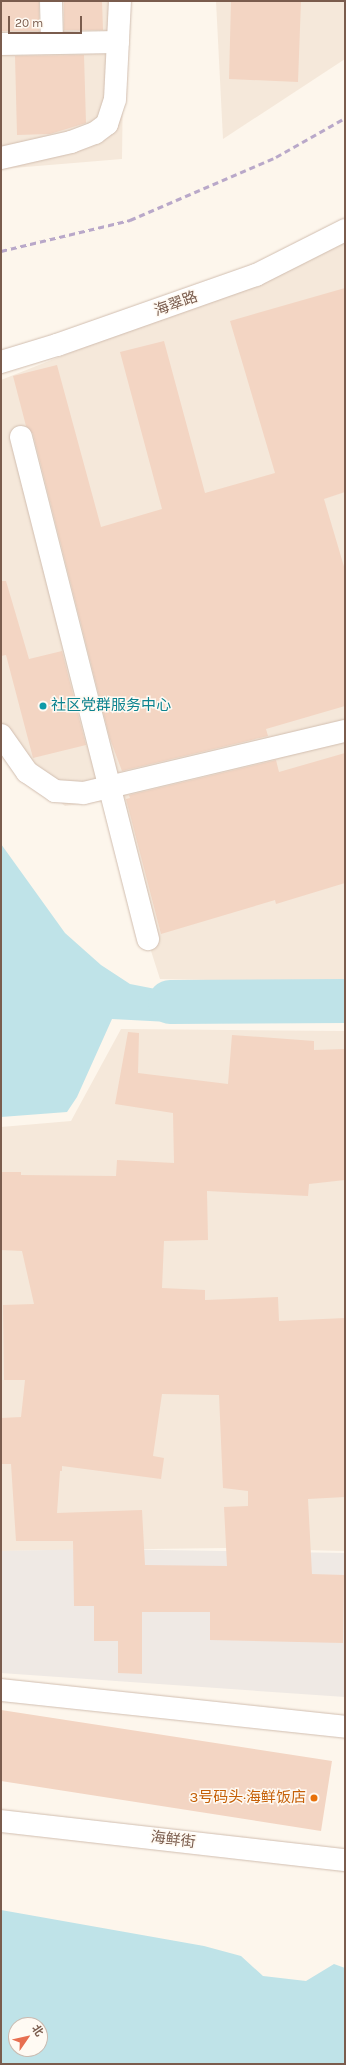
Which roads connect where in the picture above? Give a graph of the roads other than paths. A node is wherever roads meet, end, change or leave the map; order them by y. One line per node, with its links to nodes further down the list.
1 (51, 1): 3 (street)
2 (120, 1): 4 (street)
3 (52, 42): 4 (street); 5 (street)
4 (118, 42): 6 (street)
5 (1, 44)
6 (1, 158)
7 (345, 230): 8 (street, 海翠路)
8 (1, 362)
9 (20, 437): 12 (street)
10 (345, 731): 12 (street)
11 (1, 735): 12 (street)
12 (111, 788): 13 (street)
13 (148, 939)
14 (1, 1690): 15 (street)
15 (345, 1727)
16 (1, 1821): 17 (street, 海鲜街)
17 (345, 1860)

